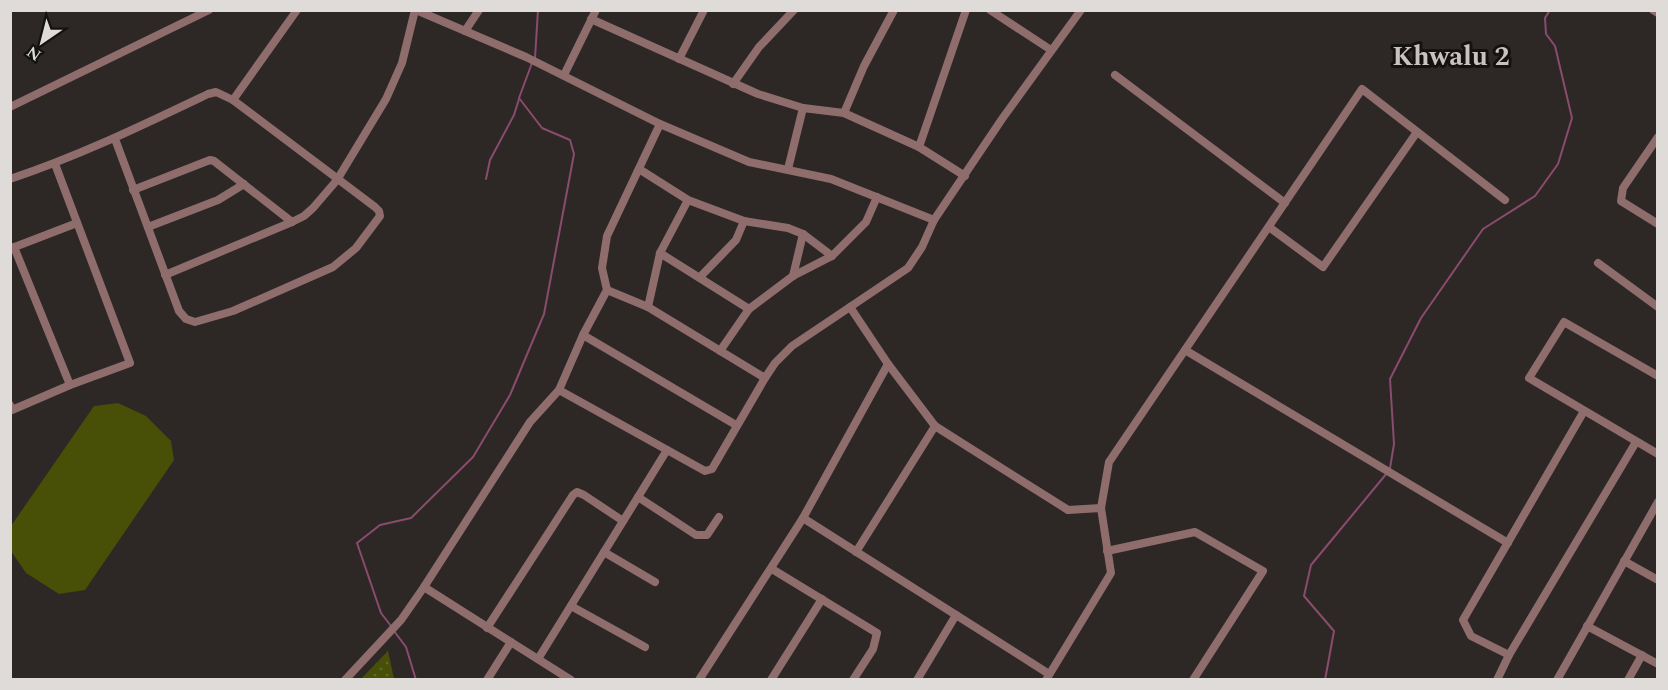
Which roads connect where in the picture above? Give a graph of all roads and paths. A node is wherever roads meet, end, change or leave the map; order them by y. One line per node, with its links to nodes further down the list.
1 (209, 10): 22 (street)
2 (297, 10): 21 (street)
3 (416, 10): 15 (street); 36 (street)
4 (479, 10): 15 (street)
5 (596, 10): 14 (street)
6 (794, 10): 20 (street)
7 (894, 10): 24 (street)
8 (966, 10): 29 (street)
9 (990, 10): 16 (street)
10 (1081, 10): 16 (street)
11 (1653, 10): 13 (street)
12 (702, 11): 17 (street)
13 (1658, 13)
14 (591, 19): 17 (street); 18 (street)
15 (465, 31): 18 (street)
16 (1051, 50): 34 (street)
17 (679, 59): 20 (street)
18 (564, 75): 25 (street)
19 (1115, 75): 42 (street)
20 (733, 84): 23 (street)
21 (233, 100): 28 (street); 36 (street)
22 (10, 106)
23 (803, 108): 24 (street); 33 (street)
24 (844, 113): 29 (street)
25 (660, 124): 32 (street); 33 (street)
26 (1417, 132): 41 (street); 42 (street); 48 (street)
27 (1658, 137): 30 (street)
28 (114, 139): 31 (street); 38 (street)
29 (919, 147): 34 (street)
30 (1654, 149): 47 (street)
31 (55, 164): 35 (street); 46 (street)
32 (639, 169): 40 (street); 58 (street)
33 (788, 169): 39 (street)
34 (965, 176): 44 (street)
35 (10, 179)
36 (337, 180): 45 (street); 55 (street)
37 (244, 184): 38 (street); 45 (street); 49 (street)
38 (134, 190): 49 (street)
39 (877, 197): 44 (street); 53 (street)
40 (688, 200): 43 (street); 52 (street)
41 (1504, 200)
42 (1285, 203): 48 (street)
43 (744, 220): 50 (street); 57 (street)
44 (934, 220): 60 (street)
45 (291, 222): 55 (street)
46 (77, 223): 51 (street); 69 (street)
47 (1658, 224)
48 (1269, 226): 64 (street)
49 (148, 227): 55 (street)
50 (803, 234): 53 (street); 56 (street)
51 (12, 248): 69 (street)
52 (660, 253): 57 (street); 59 (street)
53 (832, 256): 56 (street)
54 (1598, 263): 61 (street)
55 (165, 275)
56 (793, 276): 62 (street)
57 (700, 277): 62 (street)
58 (607, 290): 59 (street); 63 (street)
59 (648, 307): 65 (street)
60 (850, 307): 66 (street); 68 (street)
61 (1658, 307)
62 (749, 309): 65 (street)
63 (583, 334): 70 (street); 73 (street)
64 (1185, 350): 80 (street); 84 (street)
65 (720, 351): 68 (street)
66 (888, 364): 74 (street); 82 (street)
67 (1658, 376): 72 (street)
68 (765, 378): 73 (street)
69 (70, 385): 71 (street)
70 (560, 390): 76 (street); 92 (street)
71 (11, 408)
72 (1584, 411): 75 (street); 84 (street)
73 (736, 426): 76 (street)
74 (935, 426): 80 (street); 87 (street)
75 (1636, 442): 77 (street); 101 (street)
76 (667, 450): 78 (street)
77 (1658, 454)
78 (638, 497): 81 (street); 83 (street)
79 (1657, 504): 88 (street)
80 (1101, 508): 85 (street)
81 (719, 517)
82 (803, 518): 87 (street); 89 (street)
83 (623, 521): 86 (street); 97 (street)
84 (1508, 543): 101 (street)
85 (1107, 551): 104 (street); 112 (street)
86 (604, 552): 91 (street); 94 (street)
87 (856, 552): 95 (street)
88 (1624, 561): 90 (street); 96 (street)
89 (772, 569): 93 (street); 108 (street)
90 (1658, 580)
91 (655, 582)
92 (424, 587): 97 (street); 105 (street)
93 (822, 599): 109 (street); 110 (street)
94 (571, 606): 99 (street); 102 (street)
95 (956, 615): 104 (street); 111 (street)
96 (1587, 626): 100 (street); 114 (street)
97 (486, 628): 98 (street)
98 (511, 642): 102 (street); 106 (street)
99 (645, 647)
100 (1641, 655): 103 (street); 115 (street)
101 (1509, 656): 113 (street)
102 (538, 659): 107 (street)
103 (1658, 664)
104 (1047, 677)
105 (345, 680)
106 (487, 680)
107 (571, 680)
108 (699, 680)
109 (771, 680)
110 (853, 680)
111 (917, 680)
112 (1193, 680)
113 (1497, 680)
114 (1557, 680)
115 (1628, 680)

